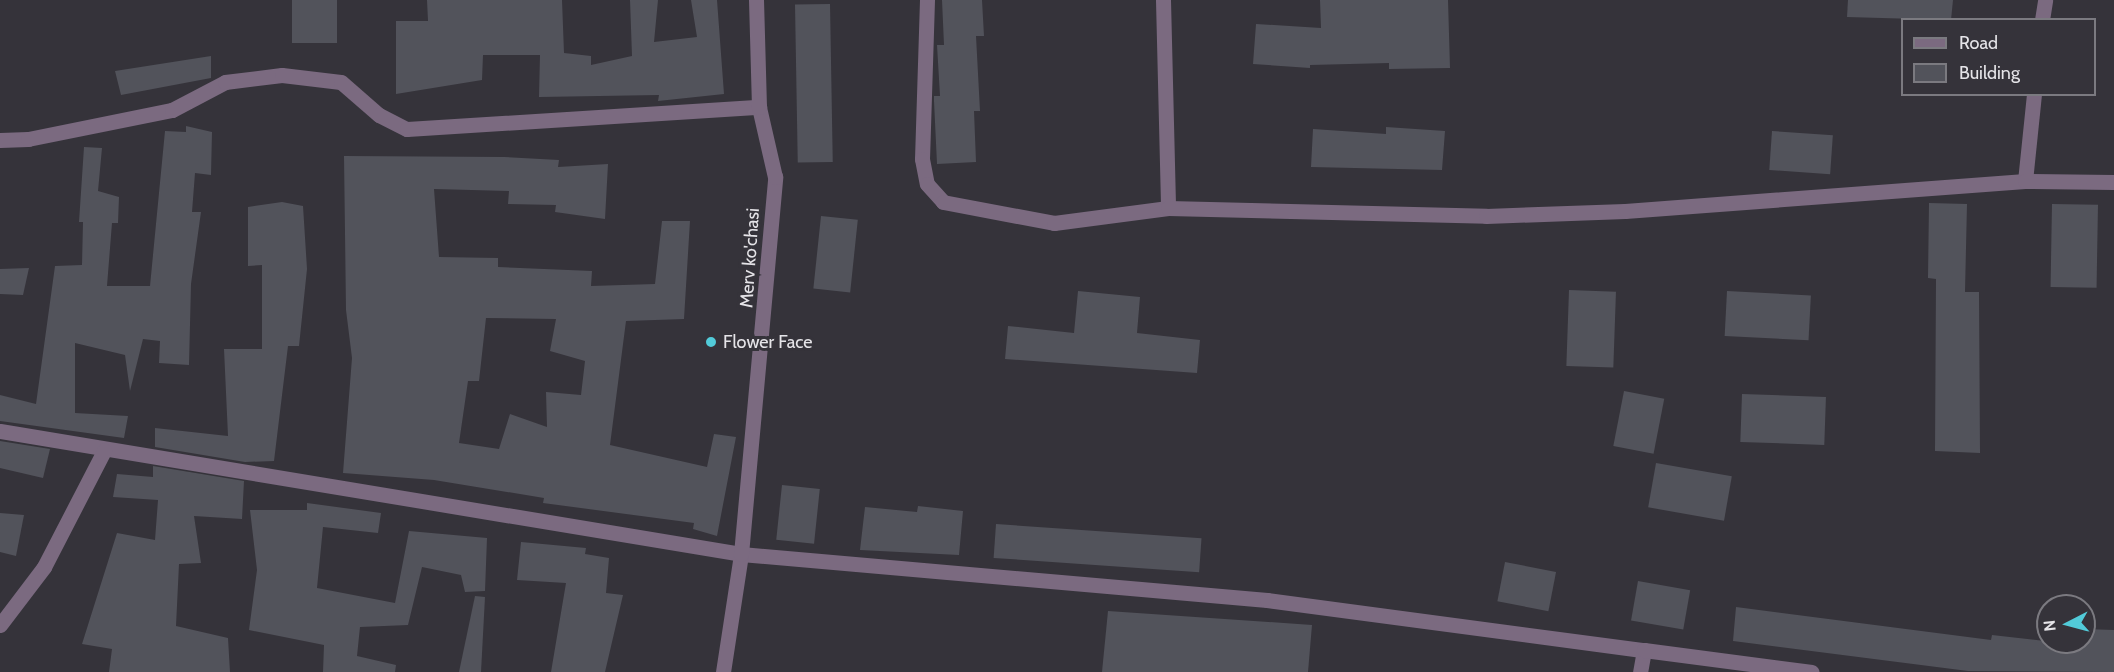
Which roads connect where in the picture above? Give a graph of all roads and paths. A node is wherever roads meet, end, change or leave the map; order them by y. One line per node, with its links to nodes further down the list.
1 (756, 0): 7 (street, Merv ko'chasi)
2 (927, 0): 11 (street)
3 (1163, 0): 11 (street)
4 (2044, 0): 5 (street)
5 (2042, 18)
6 (2034, 96): 9 (street)
7 (759, 107): 8 (street); 14 (street, Merv ko'chasi)
8 (0, 140)
9 (2025, 181): 10 (street); 11 (street)
10 (2114, 182)
11 (1168, 208)
12 (0, 431): 13 (street)
13 (104, 452): 14 (street); 15 (street)
14 (741, 554): 16 (street); 17 (street, Merv ko'chasi)
15 (0, 625)
16 (1644, 650): 18 (street); 19 (street)
17 (723, 672)
18 (1640, 672)
19 (1812, 672)

